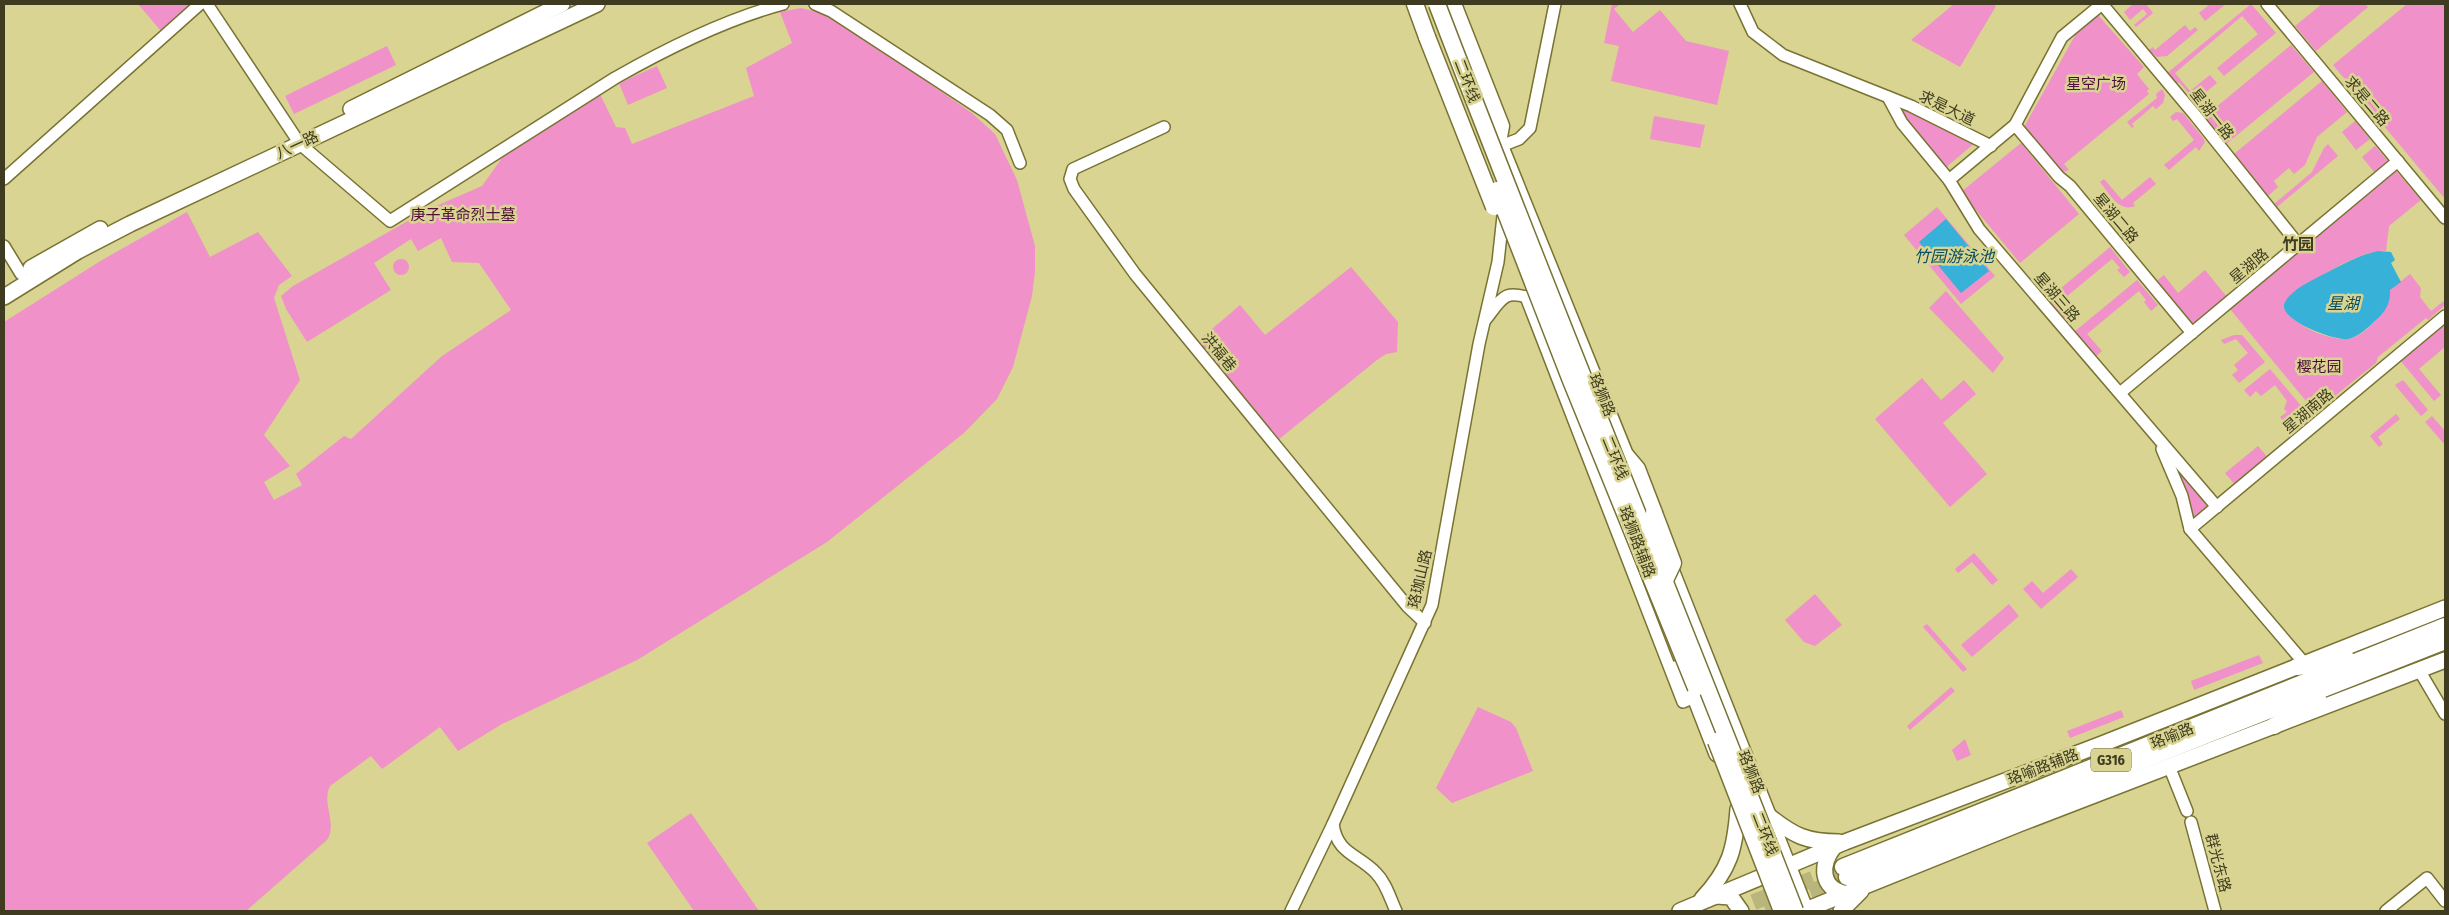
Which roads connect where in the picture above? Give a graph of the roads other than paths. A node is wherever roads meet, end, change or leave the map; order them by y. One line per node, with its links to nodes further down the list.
1 (200, 4): 25 (street)
2 (207, 4): 20 (street)
3 (562, 4): 20 (main road, 八一路)
4 (597, 4): 20 (main road, 八一路)
5 (783, 4): 20 (street)
6 (815, 4): 24 (street)
7 (1414, 4): 31 (highway, bridge)
8 (1421, 4): 27 (main road, 珞狮路)
9 (1426, 4): 31 (highway, 二环线, bridge)
10 (1437, 4): 45 (highway, 二环线, bridge)
11 (1446, 4): 21 (main road, 珞狮路)
12 (1453, 4): 21 (highway)
13 (1555, 4): 21 (street)
14 (1740, 4): 17 (street, 求是大道)
15 (2102, 4): 18 (street); 29 (street, 星湖一路)
16 (2266, 4): 23 (street, 求是二路)
17 (1888, 97): 22 (street, 求是大道); 26 (street, 星湖三路)
18 (2016, 125): 22 (street); 38 (street, 星湖二路)
19 (1164, 127): 47 (street, 洪福巷)
20 (297, 140): 32 (main road, 八一路); 34 (main road, 八一路)
21 (1500, 144): 42 (main road, 珞狮路)
22 (1991, 146): 26 (street)
23 (2398, 161): 28 (street, 求是二路); 29 (street, 星湖路)
24 (1020, 163)
25 (4, 179)
26 (1949, 180): 40 (street, 星湖三路)
27 (1502, 216): 35 (main road, 珞狮路); 37 (street)
28 (2445, 218)
29 (2298, 244): 38 (street, 星湖路)
30 (4, 246): 32 (street)
31 (1528, 273): 39 (highway, 二环线, bridge)
32 (21, 274): 33 (main road, 八一路)
33 (4, 286)
34 (4, 297)
35 (1530, 298): 37 (street, 珞珈山路); 55 (main road, 珞狮路)
36 (2445, 316): 43 (street, 星湖南路)
37 (1484, 322): 47 (street, 珞珈山路)
38 (2192, 333): 40 (street, 星湖路)
39 (1570, 378): 55 (highway); 75 (highway, 二环线, bridge)
40 (2120, 393): 41 (street, 星湖三路)
41 (2152, 432): 43 (street, 星湖三路); 44 (street)
42 (1626, 456): 45 (highway, bridge); 60 (main road, 珞狮路)
43 (2217, 507): 44 (street, 星湖南路)
44 (2190, 529): 52 (street)
45 (1665, 580): 76 (highway, 二环线, bridge)
46 (2445, 608): 52 (main road, 珞喻路辅路)
47 (1425, 623): 61 (street, 珞珈山路)
48 (2445, 626): 50 (highway, 珞喻路 / G316)
49 (2445, 641): 54 (highway, 珞喻路)
50 (2379, 654): 52 (highway); 54 (highway, 珞喻路 / G316)
51 (2445, 660): 53 (main road)
52 (2301, 666): 62 (main road, 珞喻路辅路)
53 (2419, 670): 56 (street); 57 (main road)
54 (2359, 674): 57 (highway)
55 (1695, 697): 59 (main road, 珞狮路)
56 (2445, 714)
57 (2274, 726): 58 (main road)
58 (2169, 766): 65 (main road); 78 (street, 群光东路)
59 (1738, 809): 64 (main road, 珞狮路); 69 (main road)
60 (1768, 815): 62 (main road); 63 (main road, 珞狮路)
61 (1333, 824): 70 (street, 珞珈山路); 71 (street)
62 (1840, 845): 63 (main road, 珞喻路辅路); 66 (main road)
63 (1788, 866): 64 (main road, 珞喻路辅路); 76 (main road, 珞狮路)
64 (1763, 876): 67 (main road, 珞喻路辅路); 74 (main road, 珞狮路)
65 (1868, 885): 66 (main road); 77 (main road)
66 (1847, 894): 76 (main road)
67 (1716, 896): 69 (main road, 珞喻路辅路); 73 (main road)
68 (2445, 901): 79 (street)
69 (1698, 904): 72 (main road, 珞喻路辅路)
70 (1290, 911)
71 (1396, 911)
72 (1680, 911)
73 (1741, 911)
74 (1776, 911)
75 (1782, 911)
76 (1802, 911)
77 (1841, 911)
78 (2215, 911)
79 (2386, 911)

